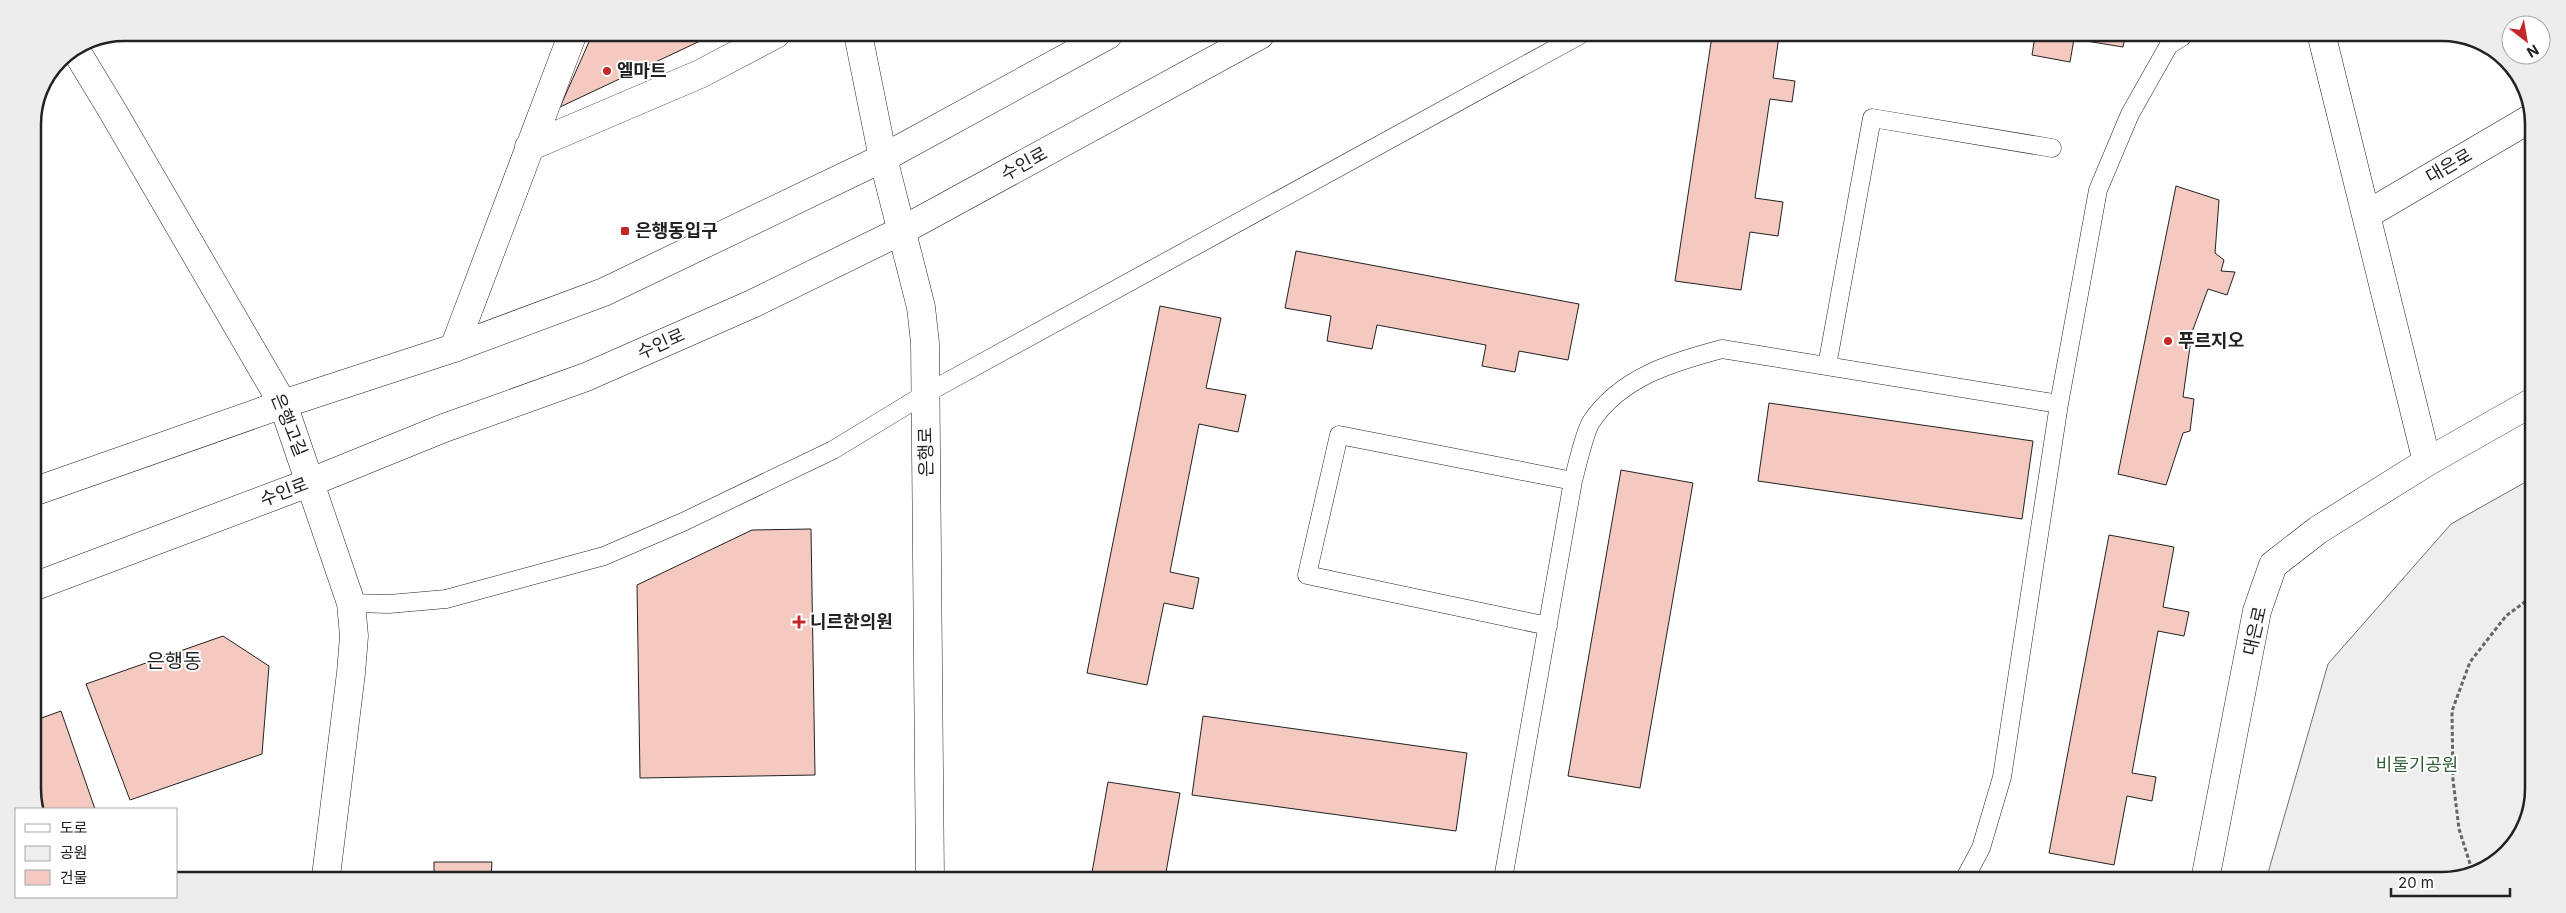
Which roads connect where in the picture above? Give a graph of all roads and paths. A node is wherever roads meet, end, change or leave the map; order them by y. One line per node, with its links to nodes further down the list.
1 (570, 41): 11 (street)
2 (763, 41): 11 (street)
3 (859, 41): 13 (street, 은행로)
4 (1095, 41): 13 (street)
5 (1249, 41): 15 (street, 수인로)
6 (1571, 41): 18 (lane)
7 (2176, 41): 20 (lane)
8 (2323, 41): 14 (street)
9 (78, 55): 19 (street, 은행고길)
10 (2525, 122): 14 (street, 대은로)
11 (529, 147): 16 (street)
12 (2052, 148): 17 (lane)
13 (883, 158): 15 (street, 은행로); 16 (street)
14 (2366, 215): 22 (street)
15 (901, 231): 18 (street, 은행로); 24 (street, 수인로)
16 (454, 348): 19 (street)
17 (1827, 366): 20 (lane); 23 (lane)
18 (925, 394): 28 (lane); 32 (street, 은행로)
19 (283, 404): 24 (street, 은행고길); 25 (street)
20 (2059, 404): 34 (lane)
21 (2525, 406): 22 (street, 대은로)
22 (2427, 462): 35 (street, 대은로)
23 (1573, 481): 29 (lane); 29 (lane)
24 (311, 482): 26 (street, 수인로); 28 (street, 은행고길)
25 (41, 489)
26 (41, 584)
27 (2525, 602): 30 (path)
28 (351, 603): 31 (street, 은행고길)
29 (1548, 626): 33 (lane)
30 (2471, 866)
31 (327, 872)
32 (930, 872)
33 (1504, 872)
34 (1968, 872)
35 (2207, 872)

